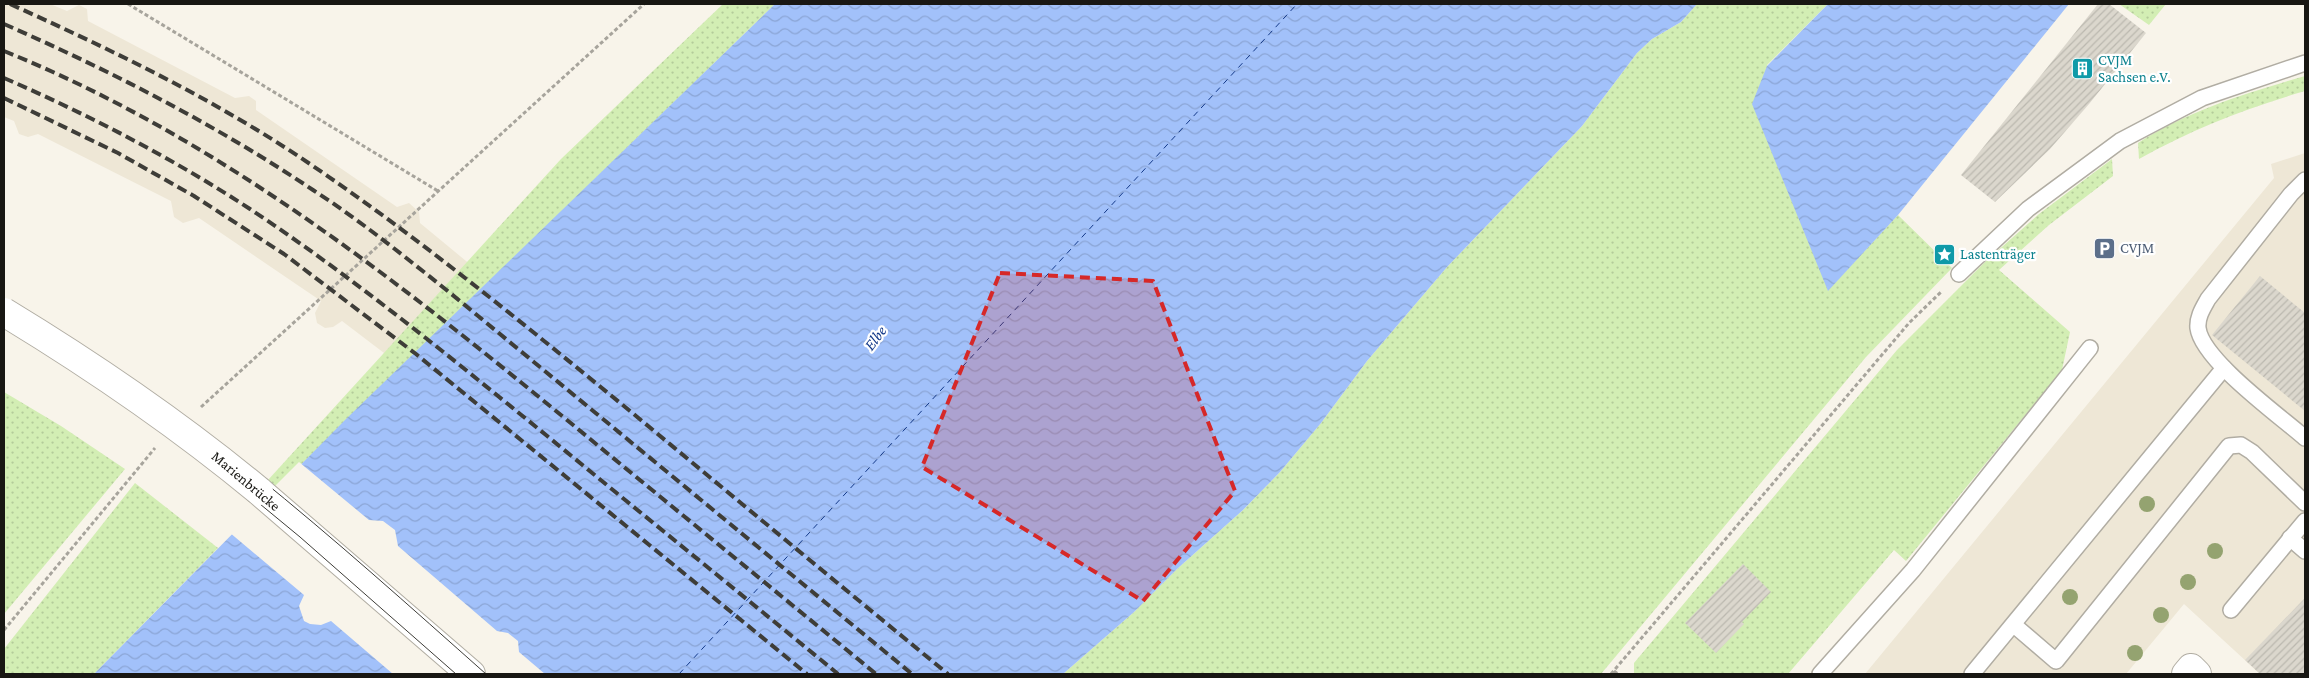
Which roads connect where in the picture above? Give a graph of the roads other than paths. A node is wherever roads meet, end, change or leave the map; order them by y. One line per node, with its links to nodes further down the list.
1 (2305, 63): 3 (lane)
2 (2305, 180): 6 (lane)
3 (1959, 274)
4 (4, 312): 14 (main road, Marienbrücke, bridge)
5 (2090, 348): 15 (lane)
6 (2224, 368): 7 (lane); 13 (lane)
7 (2305, 438)
8 (2305, 504): 13 (lane)
9 (2305, 521): 10 (lane)
10 (2290, 538): 11 (lane); 12 (lane)
11 (2305, 551)
12 (2231, 610)
13 (2014, 625): 16 (lane)
14 (471, 674)
15 (1820, 674)
16 (1972, 674)

